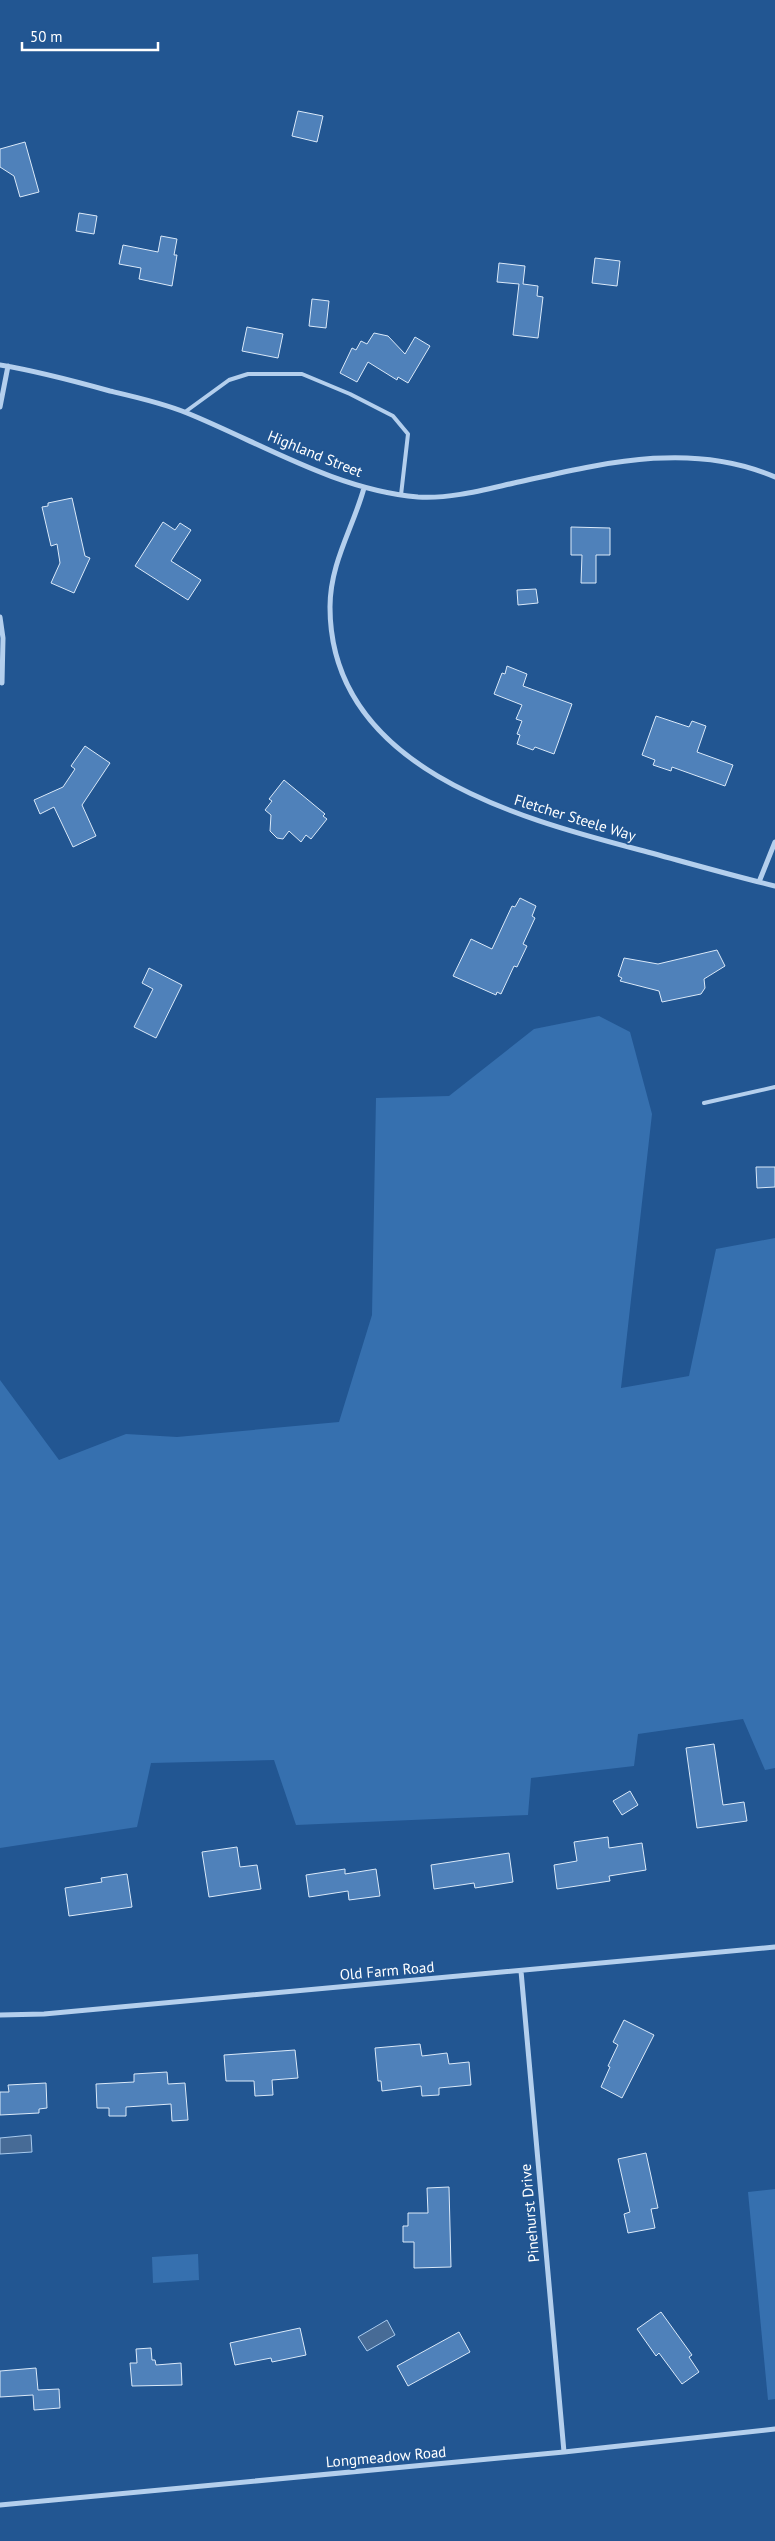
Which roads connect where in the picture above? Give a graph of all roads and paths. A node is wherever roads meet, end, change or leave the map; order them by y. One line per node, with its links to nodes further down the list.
1 (0, 365): 2 (street, Highland Street)
2 (8, 366): 3 (street); 4 (street, Highland Street)
3 (0, 406)
4 (185, 412): 6 (street, Highland Street); 7 (lane)
5 (775, 477): 7 (street, Highland Street)
6 (364, 488): 7 (street, Highland Street); 11 (street, Fletcher Steele Way)
7 (401, 495)
8 (0, 618): 9 (street)
9 (2, 684)
10 (775, 842): 11 (street)
11 (760, 882): 12 (street, Fletcher Steele Way)
12 (775, 886)
13 (775, 1087): 14 (lane)
14 (704, 1103)
15 (775, 1947): 16 (street, Old Farm Road)
16 (521, 1971): 17 (street, Old Farm Road); 19 (street, Pinehurst Drive)
17 (0, 2016)
18 (775, 2429): 19 (street, Longmeadow Road)
19 (564, 2452): 20 (street, Longmeadow Road)
20 (0, 2506)

